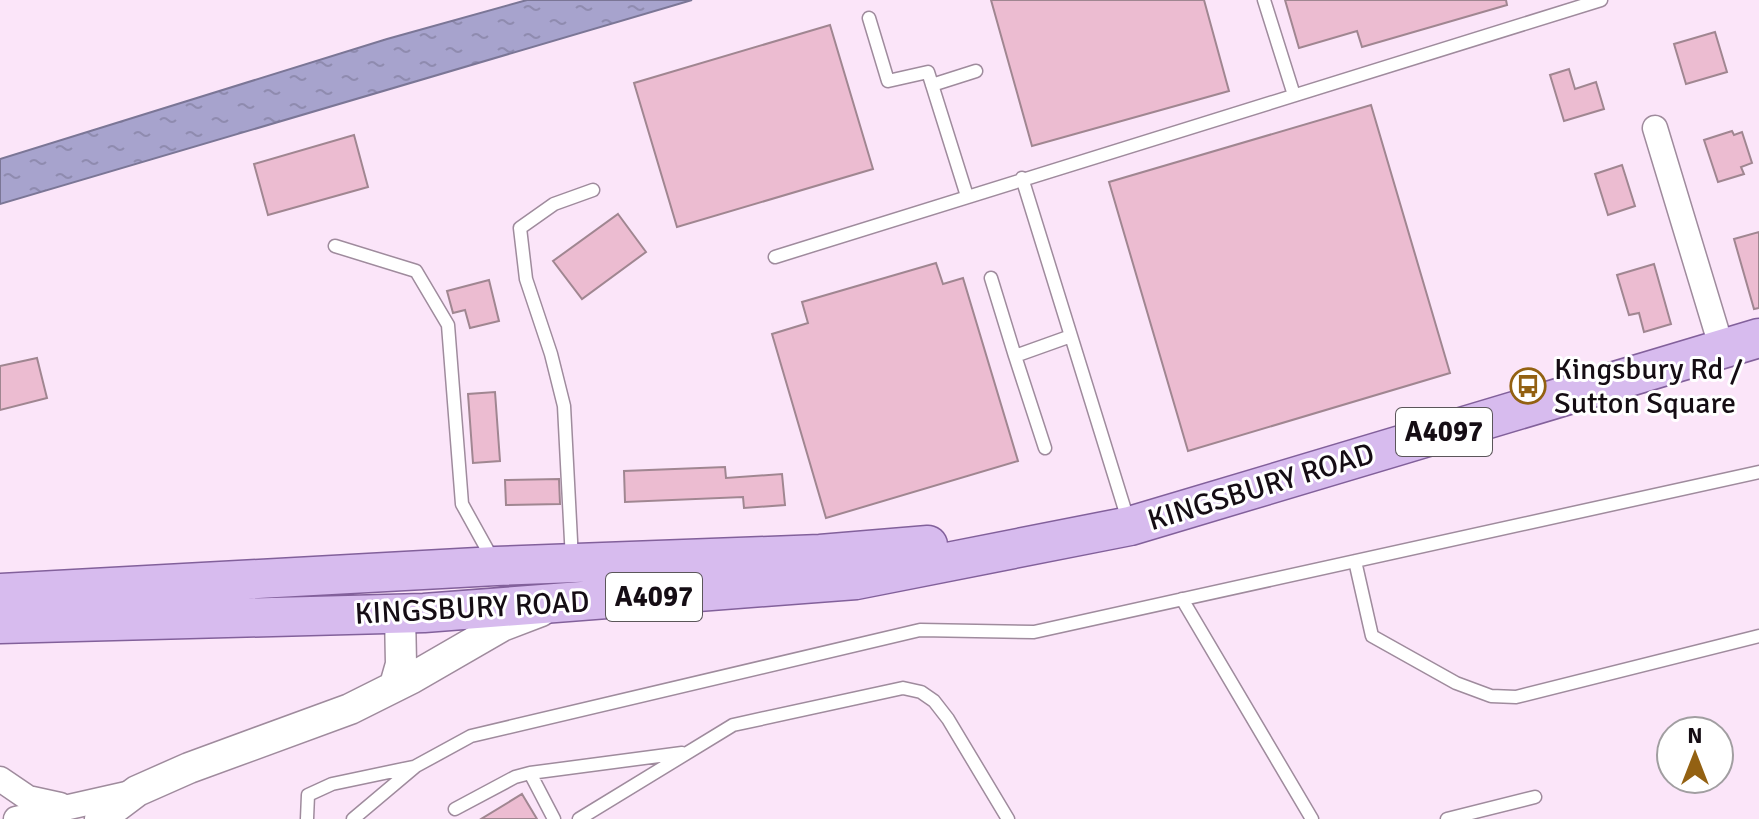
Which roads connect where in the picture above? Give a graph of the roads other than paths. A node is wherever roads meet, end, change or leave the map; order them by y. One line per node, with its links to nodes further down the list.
1 (1264, 0): 6 (lane)
2 (1601, 0): 6 (lane)
3 (869, 18): 5 (lane)
4 (976, 71): 5 (lane)
5 (932, 85): 10 (lane)
6 (1294, 95): 8 (lane)
7 (1655, 128): 16 (street)
8 (1022, 178): 10 (lane); 14 (lane)
9 (593, 190): 22 (lane)
10 (967, 196): 12 (lane)
11 (335, 246): 23 (lane)
12 (775, 257)
13 (991, 278): 17 (lane)
14 (1071, 336): 17 (lane); 20 (lane)
15 (1759, 338): 16 (main road, KINGSBURY ROAD / A4097)
16 (1722, 349): 20 (main road, KINGSBURY ROAD / A4097)
17 (1015, 356): 18 (lane)
18 (1045, 448)
19 (1759, 472): 21 (lane)
20 (1130, 526): 22 (main road, KINGSBURY ROAD / A4097); 24 (main road, KINGSBURY ROAD / A4097)
21 (1355, 561): 27 (lane); 32 (lane)
22 (572, 564): 23 (main road, KINGSBURY ROAD / A4097)
23 (496, 566): 24 (main road); 25 (main road, KINGSBURY ROAD / A4097); 29 (main road)
24 (856, 580): 28 (main road, KINGSBURY ROAD / A4097)
25 (134, 585): 26 (main road, KINGSBURY ROAD / A4097); 30 (main road)
26 (0, 593)
27 (1182, 599): 35 (lane); 50 (lane)
28 (558, 604): 29 (main road, KINGSBURY ROAD / A4097); 33 (street)
29 (452, 611): 30 (main road, KINGSBURY ROAD / A4097)
30 (400, 613): 31 (main road, KINGSBURY ROAD / A4097); 33 (street)
31 (0, 624)
32 (1759, 636)
33 (395, 685): 38 (street)
34 (688, 753): 36 (lane); 48 (lane); 49 (lane)
35 (416, 766): 45 (lane); 46 (lane)
36 (530, 773): 42 (lane); 47 (lane)
37 (0, 779): 41 (street)
38 (137, 791): 41 (street); 44 (street)
39 (1535, 797): 40 (lane)
40 (1497, 806): 51 (lane); 52 (lane)
41 (70, 807): 43 (street)
42 (455, 809)
43 (16, 819)
44 (100, 819)
45 (307, 819)
46 (353, 819)
47 (554, 819)
48 (579, 819)
49 (1008, 819)
50 (1312, 819)
51 (1447, 819)
52 (1505, 819)

